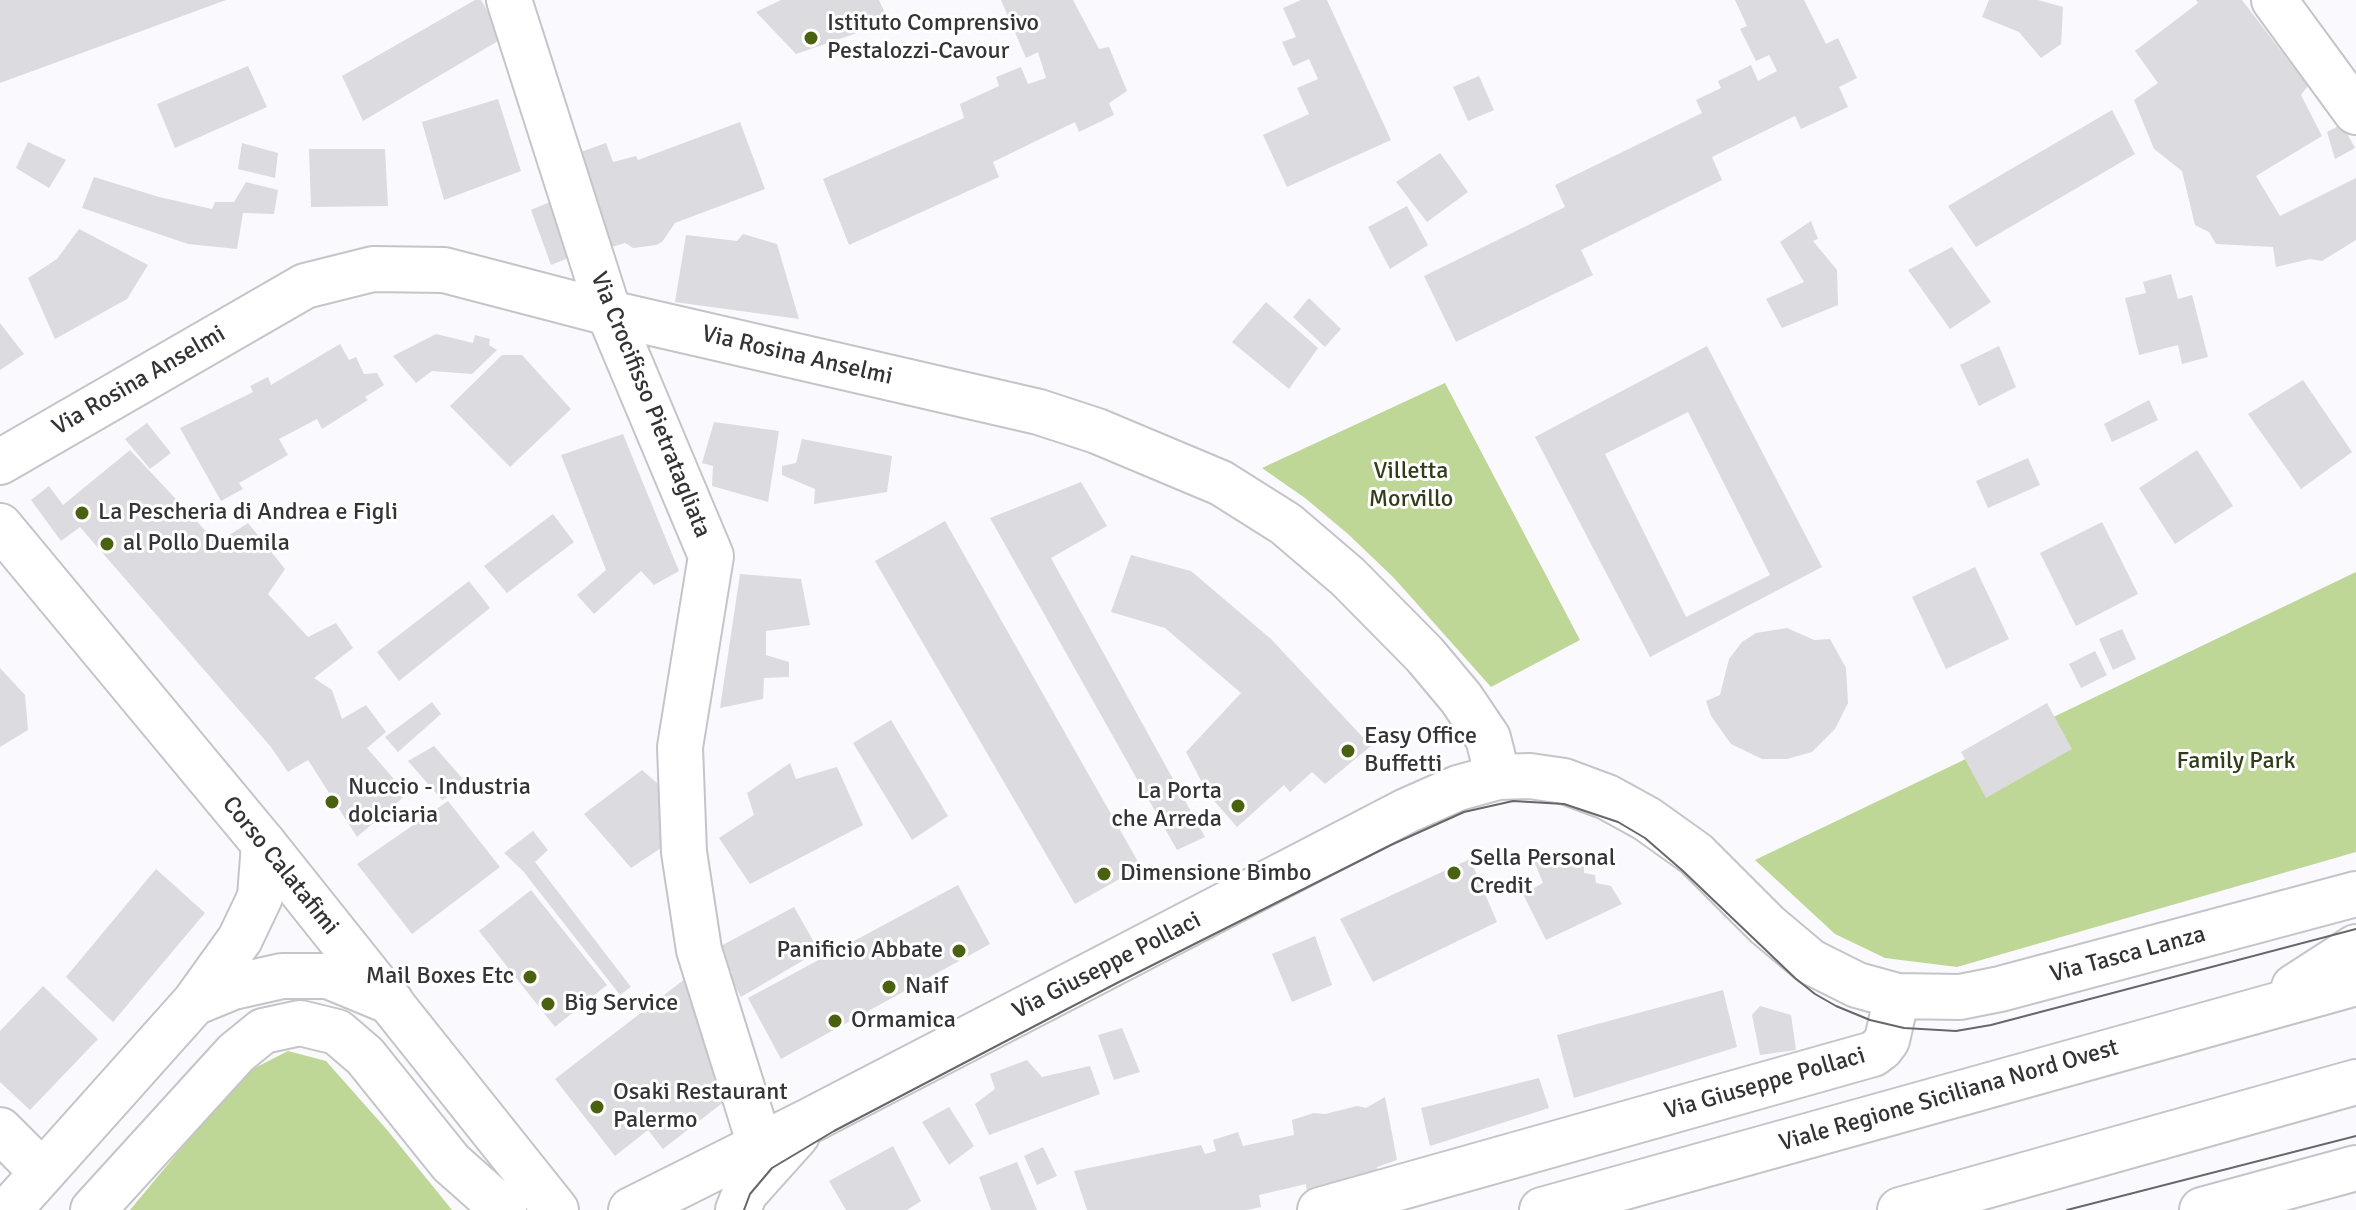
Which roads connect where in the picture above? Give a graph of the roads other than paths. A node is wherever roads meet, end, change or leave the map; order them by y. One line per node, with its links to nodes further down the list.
1 (509, 0): 4 (street, Via Crocifisso Pietratagliata)
2 (2274, 0): 3 (street)
3 (2356, 112)
4 (609, 313): 5 (street, Via Rosina Anselmi); 7 (street, Via Rosina Anselmi); 19 (street, Via Crocifisso Pietratagliata)
5 (0, 462)
6 (0, 526): 8 (street, Corso Calatafimi)
7 (1498, 777): 12 (street, Via Giuseppe Pollaci); 17 (street, Via Giuseppe Pollaci)
8 (264, 844): 13 (street, Corso Calatafimi); 14 (street)
9 (2356, 894): 12 (street, Via Tasca Lanza)
10 (2356, 947): 15 (street)
11 (2356, 983): 15 (street, Viale Regione Siciliana Nord Ovest)
12 (1897, 996): 28 (street, Via Giuseppe Pollaci)
13 (391, 1002): 14 (street); 25 (street, Corso Calatafimi)
14 (194, 1003): 21 (street)
15 (2258, 1010): 29 (street, Viale Regione Siciliana Nord Ovest)
16 (2356, 1082): 30 (street)
17 (809, 1121): 19 (street, Via Giuseppe Pollaci); 27 (street)
18 (0, 1130): 21 (street)
19 (760, 1145): 26 (street, Via Giuseppe Pollaci)
20 (2356, 1168): 31 (street)
21 (42, 1172): 22 (street)
22 (9, 1210)
23 (93, 1210): 24 (street)
24 (504, 1210)
25 (556, 1210)
26 (631, 1210)
27 (738, 1210)
28 (1320, 1210)
29 (1542, 1210)
30 (1900, 1210)
31 (2202, 1210)

